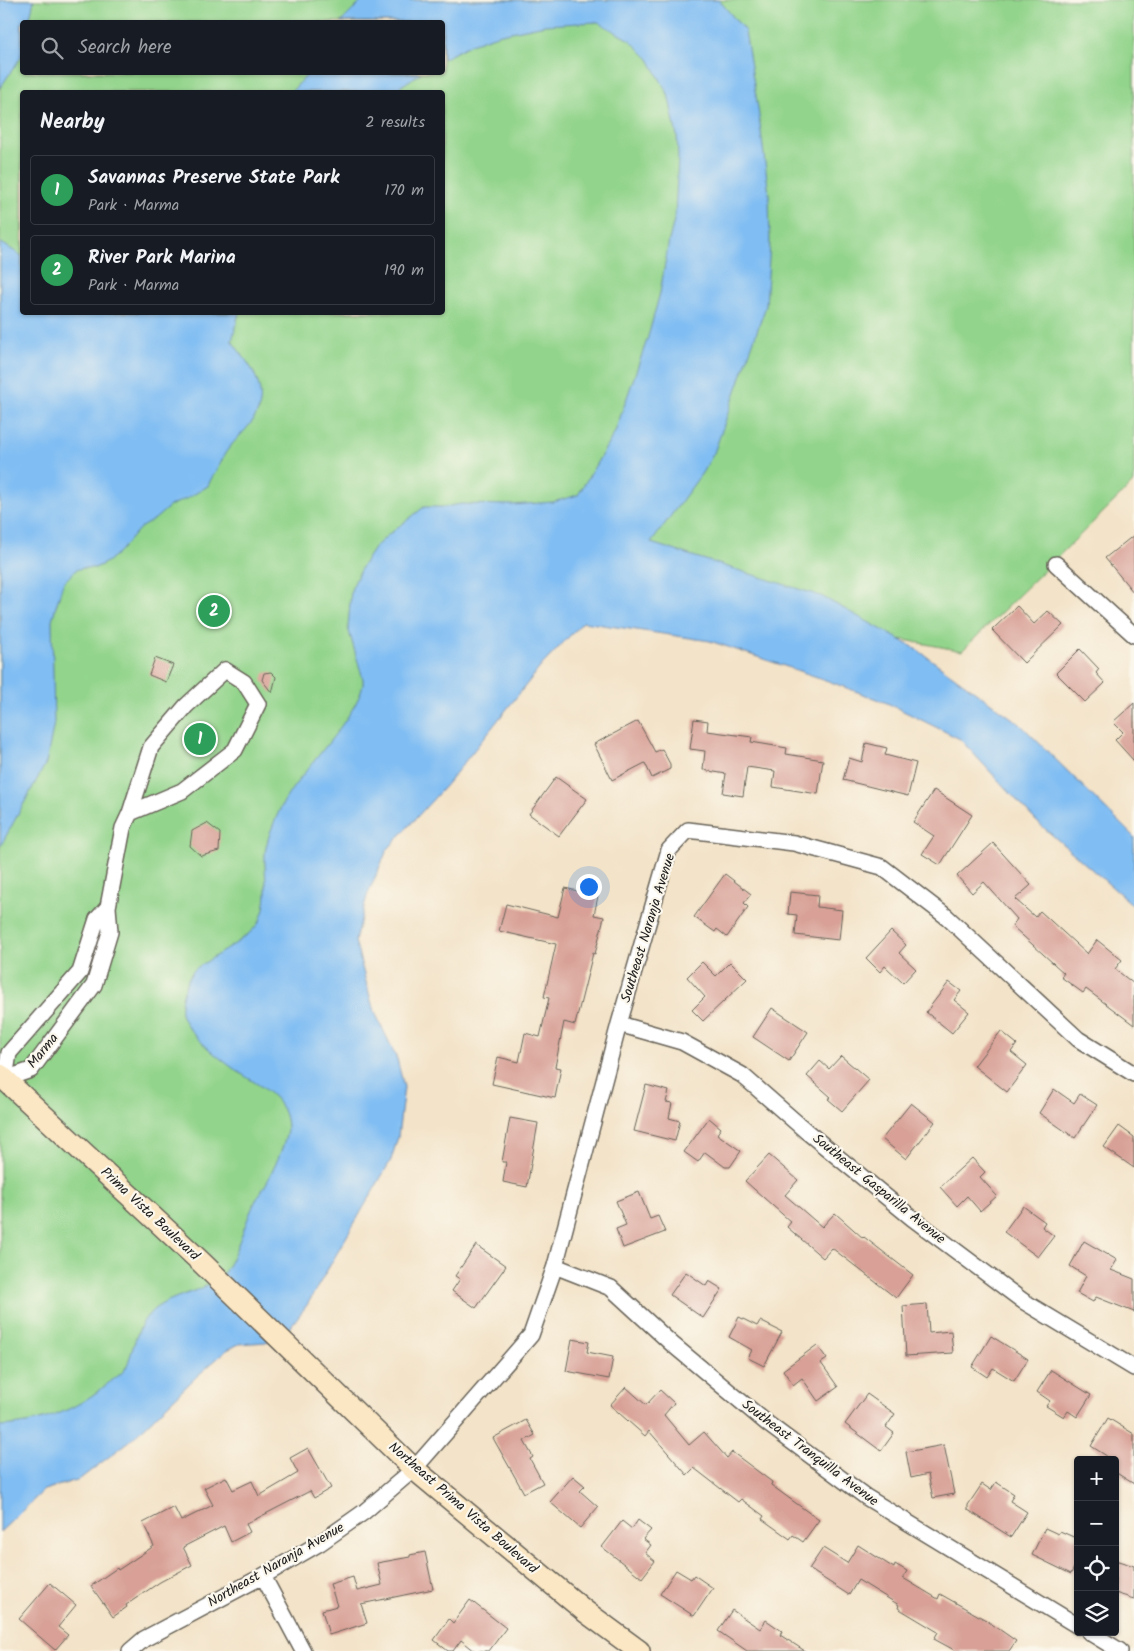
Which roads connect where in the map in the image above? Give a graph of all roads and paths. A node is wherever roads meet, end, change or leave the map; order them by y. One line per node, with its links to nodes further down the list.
1 (1056, 564): 2 (street)
2 (1134, 635)
3 (130, 813): 3 (street, Marma); 4 (street, Marma)
4 (108, 907): 5 (street, Marma); 6 (street, Marma)
5 (48, 1009): 6 (street); 9 (street, Marma)
6 (66, 1022): 9 (street, Marma)
7 (619, 1024): 8 (street, Southeast Naranja Avenue); 10 (street, Southeast Naranja Avenue); 12 (street, Southeast Gasparilla Avenue)
8 (1134, 1074)
9 (3, 1077): 11 (main road, Prima Vista Boulevard)
10 (555, 1266): 13 (street, Southeast Naranja Avenue); 15 (street, Southeast Tranquilla Avenue)
11 (297, 1356): 13 (main road, Northeast Prima Vista Boulevard)
12 (1134, 1368)
13 (414, 1469): 14 (street, Northeast Naranja Avenue); 19 (main road, Northeast Prima Vista Boulevard)
14 (263, 1576): 17 (street, Northeast Naranja Avenue); 18 (street)
15 (1074, 1624)
16 (1096, 1636): 20 (street)
17 (130, 1651)
18 (304, 1651)
19 (639, 1651)
20 (1120, 1651)

